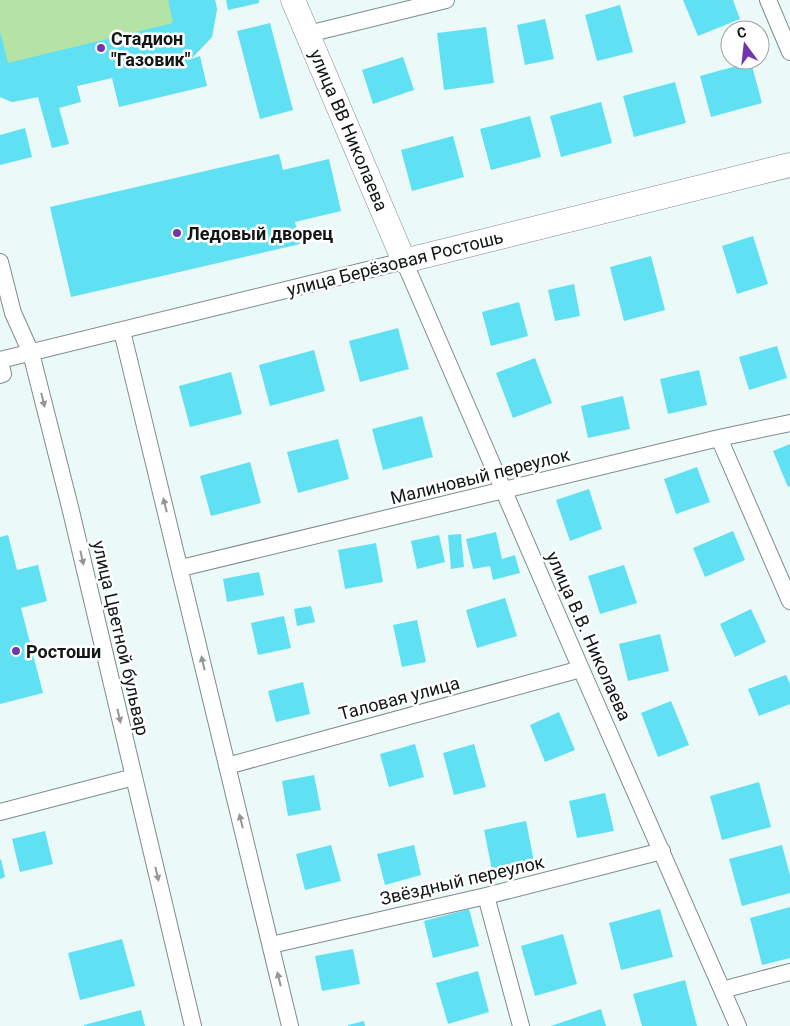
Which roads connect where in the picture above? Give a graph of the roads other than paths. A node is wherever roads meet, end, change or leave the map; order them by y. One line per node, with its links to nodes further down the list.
1 (293, 0): 4 (street, улица ВВ Николаева)
2 (446, 0): 4 (street)
3 (768, 0): 5 (street)
4 (308, 34): 7 (street, улица ВВ Николаева)
5 (790, 52)
6 (790, 165): 7 (street, улица Берёзовая Ростошь)
7 (404, 261): 9 (street, улица Берёзовая Ростошь); 15 (street, улица В.В. Николаева)
8 (0, 262): 10 (street, улица Цветной бульвар)
9 (122, 331): 10 (street, улица Берёзовая Ростошь); 16 (street, one-way to 9)
10 (31, 352): 11 (street, улица Берёзовая Ростошь); 20 (street, улица Цветной бульвар, one-way to 20)
11 (0, 360): 12 (street, улица Берёзовая Ростошь)
12 (0, 375)
13 (790, 423): 14 (street, Малиновый переулок)
14 (719, 438): 15 (street, Малиновый переулок); 17 (street)
15 (504, 491): 16 (street, Малиновый переулок); 18 (street, улица В.В. Николаева)
16 (180, 568): 19 (street, one-way to 16)
17 (790, 600)
18 (581, 669): 19 (street, Таловая улица); 22 (street, улица В.В. Николаева)
19 (227, 766): 24 (street, one-way to 19)
20 (134, 777): 21 (street); 27 (street, улица Цветной бульвар, one-way to 27)
21 (0, 812)
22 (662, 851): 23 (street, Звёздный переулок); 26 (street, улица В.В. Николаева)
23 (486, 896): 24 (street, Звёздный переулок); 29 (street)
24 (271, 945): 28 (street, one-way to 24)
25 (790, 972): 26 (street)
26 (722, 990): 30 (street, улица В.В. Николаева)
27 (193, 1026)
28 (290, 1026)
29 (521, 1026)
30 (738, 1026)

